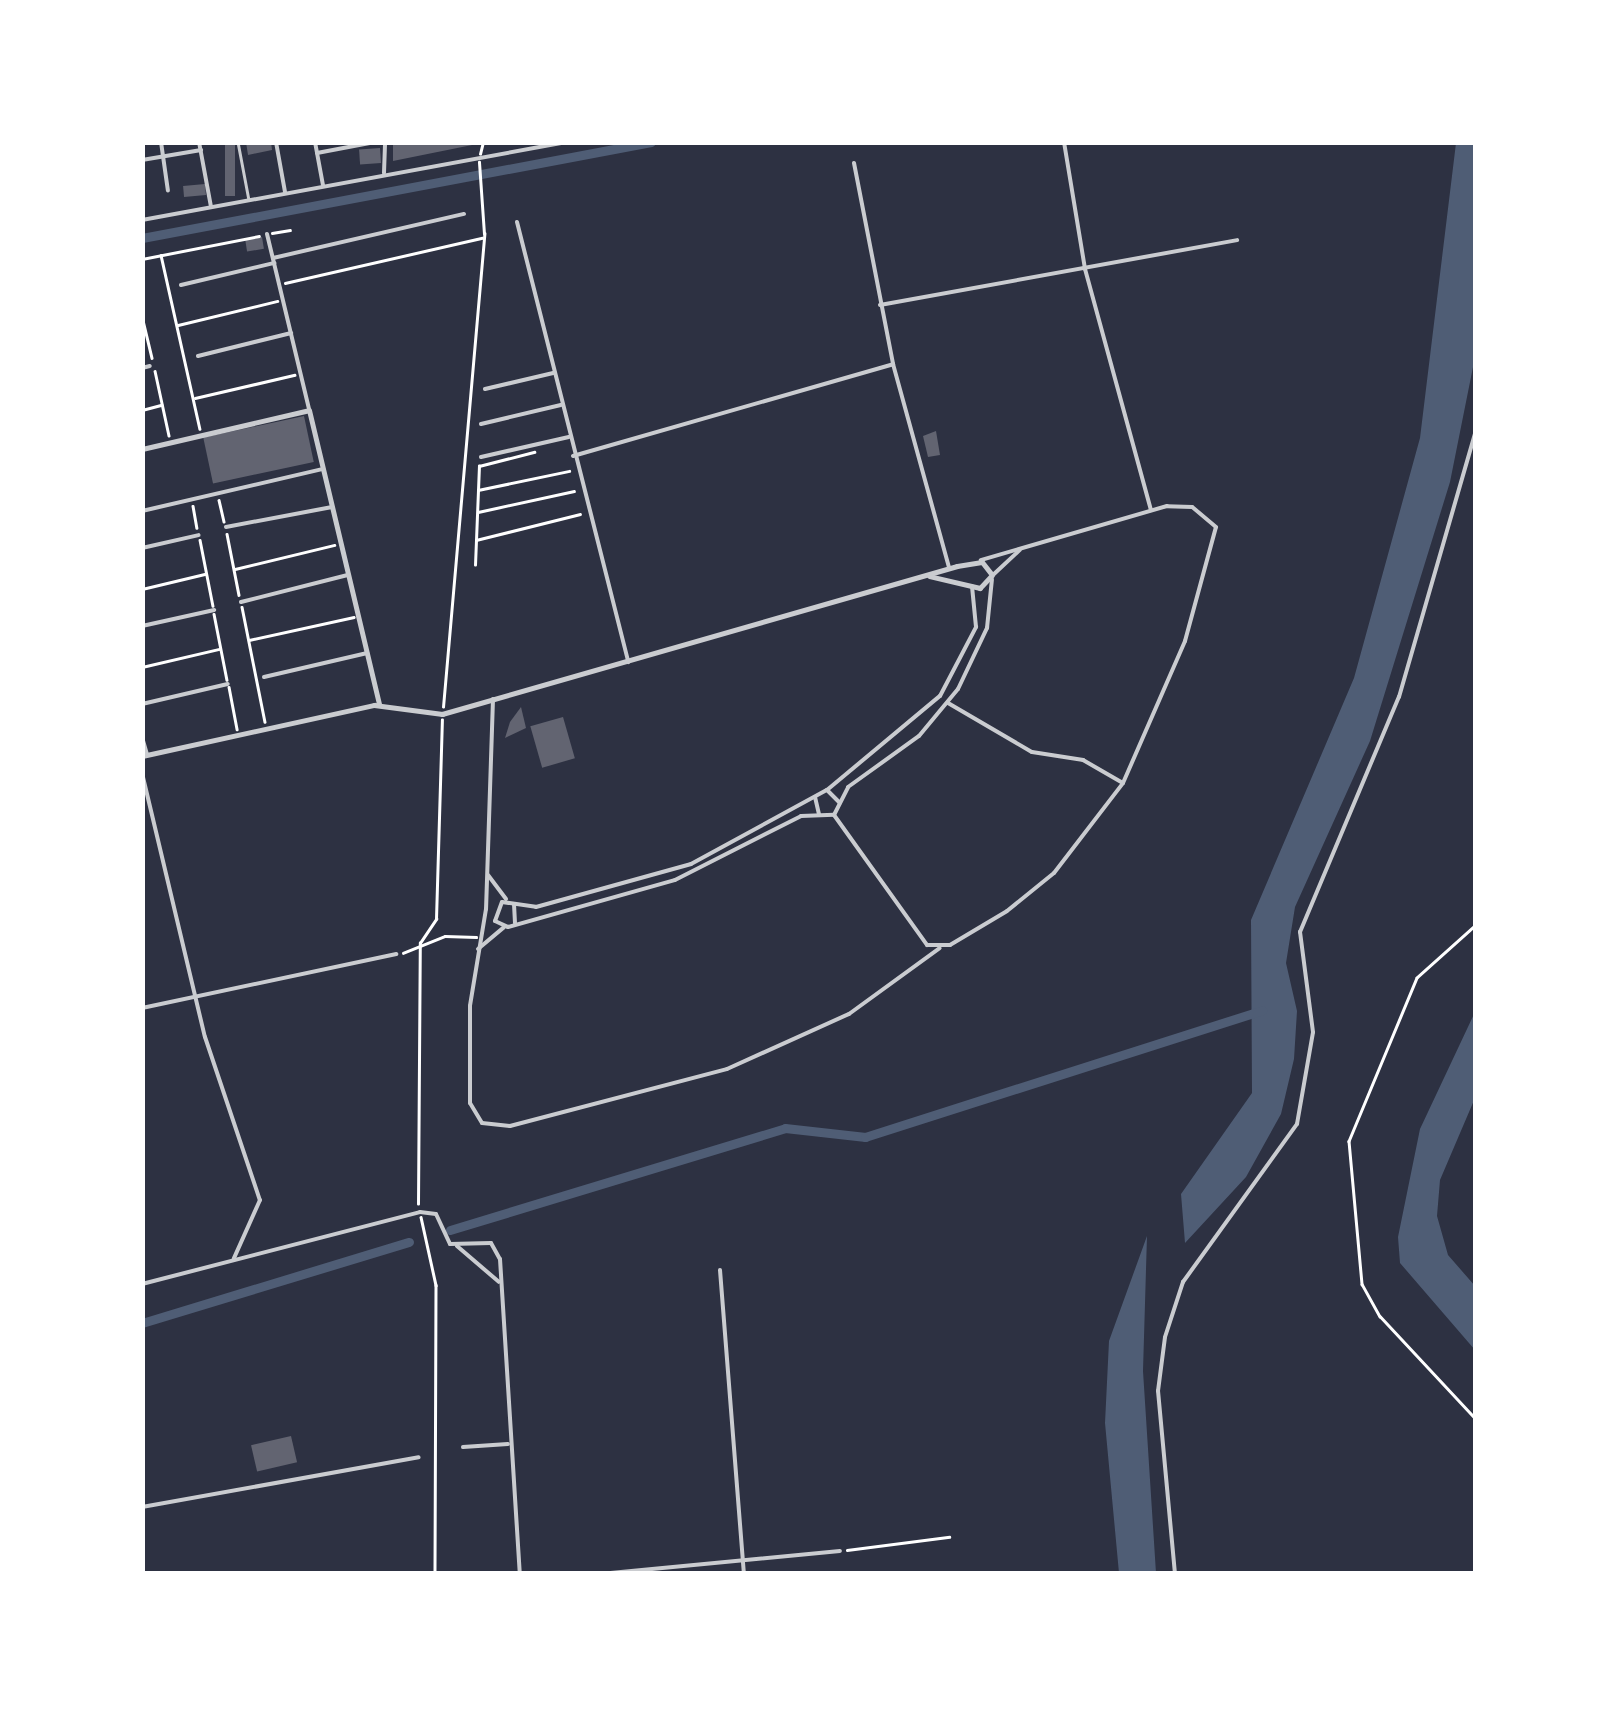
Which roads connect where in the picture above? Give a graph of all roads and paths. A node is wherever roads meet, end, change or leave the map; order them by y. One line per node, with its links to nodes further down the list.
1 (161, 142): 15 (street)
2 (199, 142): 12 (street)
3 (238, 142): 23 (street)
4 (276, 142): 22 (street)
5 (315, 142): 14 (street)
6 (375, 142): 14 (street)
7 (386, 142): 19 (street)
8 (510, 142): 13 (street)
9 (568, 142): 11 (street)
10 (1064, 142): 35 (street)
11 (556, 144): 13 (street)
12 (201, 150): 15 (street); 24 (street)
13 (510, 152): 19 (street)
14 (317, 154): 20 (street)
15 (163, 157): 16 (street); 21 (street)
16 (142, 160)
17 (854, 163): 39 (street)
18 (479, 166): 30 (path)
19 (384, 173): 20 (street)
20 (323, 185): 22 (street)
21 (168, 191)
22 (285, 193): 23 (street)
23 (248, 200): 24 (street)
24 (211, 207): 26 (street)
25 (464, 214): 34 (street)
26 (142, 220)
27 (517, 222): 48 (street)
28 (290, 230): 29 (path)
29 (267, 234): 32 (path); 34 (street)
30 (484, 237): 36 (path); 65 (path)
31 (1236, 240): 35 (street)
32 (161, 255): 33 (path); 41 (path)
33 (142, 260)
34 (273, 261): 36 (street); 37 (street)
35 (1085, 269): 39 (street); 73 (street)
36 (279, 284): 38 (street)
37 (182, 285)
38 (283, 300): 41 (path); 43 (street)
39 (880, 305): 45 (street)
40 (142, 316): 42 (path)
41 (177, 326): 51 (path)
42 (144, 332): 53 (path)
43 (291, 333): 44 (street); 49 (street)
44 (198, 356)
45 (893, 364): 63 (street); 85 (street)
46 (150, 366): 47 (street)
47 (142, 368)
48 (553, 373): 50 (street); 52 (street)
49 (300, 374): 51 (path); 55 (street)
50 (484, 388)
51 (194, 398): 58 (path)
52 (561, 404): 56 (street); 59 (street)
53 (162, 405): 54 (path); 60 (path)
54 (142, 410)
55 (309, 410): 58 (street); 66 (street)
56 (480, 424)
57 (1476, 432): 155 (street)
58 (202, 435): 60 (street)
59 (568, 436): 63 (street); 64 (street)
60 (170, 442): 61 (street)
61 (142, 449)
62 (544, 450): 68 (path)
63 (574, 456): 100 (street)
64 (481, 457): 65 (path)
65 (466, 460): 108 (path)
66 (323, 468): 70 (street); 72 (street)
67 (569, 471): 68 (path)
68 (478, 490): 75 (path)
69 (574, 491): 75 (path)
70 (217, 494): 71 (street); 77 (path)
71 (192, 500): 74 (street); 78 (path)
72 (332, 507): 77 (street); 80 (street)
73 (1151, 510): 82 (street); 114 (street)
74 (142, 512)
75 (477, 512): 79 (path)
76 (580, 514): 79 (path)
77 (226, 527): 86 (path)
78 (199, 535): 81 (street); 87 (path)
79 (476, 540): 84 (path)
80 (341, 544): 86 (path); 88 (street)
81 (142, 548)
82 (1024, 548): 83 (street); 90 (street)
83 (975, 563): 85 (street); 90 (street); 91 (street)
84 (475, 566)
85 (950, 568): 89 (street)
86 (233, 570): 93 (path)
87 (206, 574): 92 (path); 94 (path)
88 (348, 575): 93 (street); 95 (street)
89 (929, 576): 91 (street); 100 (street)
90 (992, 577): 91 (street); 105 (street)
91 (971, 585): 115 (street)
92 (142, 589)
93 (240, 602): 97 (path)
94 (214, 610): 96 (street); 98 (path)
95 (358, 616): 97 (path); 99 (street)
96 (142, 626)
97 (248, 640): 109 (path)
98 (221, 648): 101 (path); 103 (path)
99 (367, 653): 102 (street); 107 (street)
100 (628, 662): 104 (street)
101 (142, 666)
102 (264, 677)
103 (228, 684): 106 (street); 110 (path)
104 (493, 699): 108 (street); 120 (street)
105 (948, 703): 114 (street); 117 (street)
106 (142, 704)
107 (379, 704): 108 (street); 109 (street)
108 (442, 714): 132 (path)
109 (266, 728): 110 (street)
110 (238, 734): 112 (street)
111 (142, 737): 112 (street)
112 (145, 755)
113 (142, 772): 135 (street)
114 (1123, 784): 131 (street)
115 (826, 790): 116 (street); 117 (street)
116 (816, 796): 118 (street); 122 (street)
117 (840, 803): 119 (street)
118 (819, 815): 119 (street); 127 (street)
119 (834, 815): 131 (street)
120 (486, 870): 121 (street); 122 (street)
121 (486, 902): 124 (street); 125 (street)
122 (511, 902): 123 (street); 127 (street)
123 (496, 906): 124 (street); 126 (street)
124 (489, 912): 125 (street); 126 (street)
125 (484, 920): 130 (street)
126 (495, 921): 129 (street)
127 (512, 926): 129 (street)
128 (1476, 926): 143 (path)
129 (504, 927): 133 (street)
130 (480, 938): 132 (path); 133 (street)
131 (940, 948): 133 (street)
132 (420, 950): 134 (path); 137 (path)
133 (475, 953)
134 (396, 954): 135 (street)
135 (196, 996): 136 (street); 139 (street)
136 (142, 1008)
137 (420, 1212): 138 (street); 139 (street); 151 (path)
138 (456, 1246): 141 (street); 141 (street)
139 (234, 1258): 142 (street)
140 (720, 1270): 150 (street)
141 (501, 1283): 144 (street)
142 (142, 1284)
143 (1476, 1419)
144 (510, 1444): 145 (street); 152 (street)
145 (463, 1448)
146 (419, 1457): 147 (street)
147 (142, 1508)
148 (949, 1537): 149 (path)
149 (840, 1551): 150 (street)
150 (743, 1562): 153 (street); 154 (street)
151 (435, 1574)
152 (520, 1574)
153 (600, 1574)
154 (744, 1574)
155 (1175, 1574)

